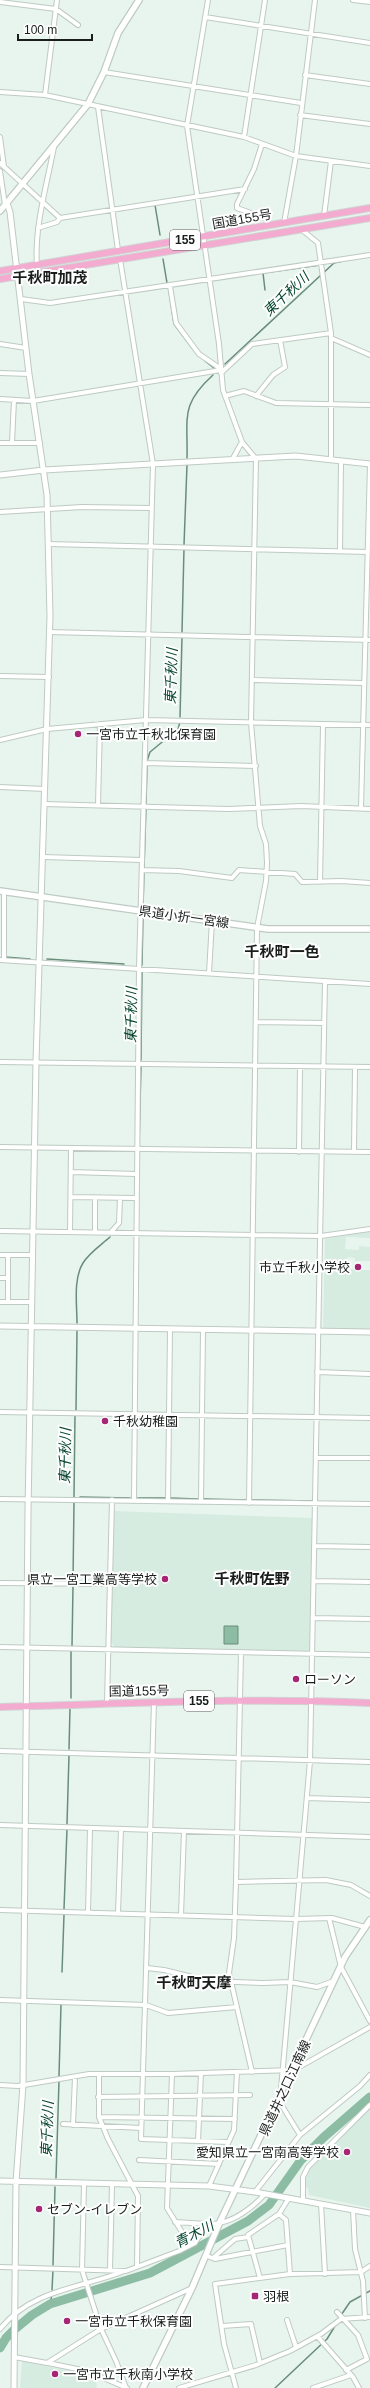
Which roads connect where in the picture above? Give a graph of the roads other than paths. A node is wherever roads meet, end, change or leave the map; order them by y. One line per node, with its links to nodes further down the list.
1 (57, 0): 10 (street)
2 (139, 0): 16 (main road)
3 (208, 0): 11 (street)
4 (265, 0): 13 (street)
5 (314, 0): 14 (street)
6 (353, 0): 9 (street)
7 (0, 2): 8 (street)
8 (21, 2): 10 (street)
9 (370, 2)
10 (56, 9): 12 (street); 22 (street)
11 (205, 17): 13 (street); 19 (street)
12 (78, 25)
13 (261, 26): 14 (street); 21 (street)
14 (310, 35): 15 (street); 17 (street)
15 (370, 43)
16 (104, 72): 19 (street); 24 (main road)
17 (304, 75): 18 (street); 23 (street)
18 (370, 84)
19 (194, 85): 21 (street); 28 (street)
20 (0, 92): 22 (street)
21 (249, 94): 23 (street); 30 (street)
22 (45, 95): 24 (street)
23 (301, 103): 26 (street)
24 (88, 104): 25 (street); 32 (main road)
25 (98, 106): 28 (street); 45 (street)
26 (300, 115): 27 (street); 33 (street)
27 (370, 124)
28 (187, 126): 30 (street); 41 (street)
29 (0, 137): 37 (street)
30 (244, 137): 31 (street)
31 (262, 144): 33 (street); 40 (street)
32 (54, 146): 39 (main road); 43 (street)
33 (296, 156): 34 (street); 50 (street)
34 (331, 161): 36 (street); 47 (street)
35 (0, 163): 37 (street)
36 (370, 166)
37 (4, 167): 39 (street)
38 (0, 171): 42 (street)
39 (22, 185): 42 (main road); 43 (street)
40 (245, 189): 41 (street); 51 (street)
41 (197, 196): 45 (street); 54 (street)
42 (6, 204): 46 (main road); 61 (street)
43 (44, 204): 48 (street); 52 (street)
44 (370, 208): 47 (highway, 国道155号 / 155)
45 (112, 210): 48 (street); 56 (street)
46 (0, 211)
47 (324, 216): 50 (highway, 国道155号 / 155)
48 (60, 218): 52 (street)
49 (370, 218): 53 (highway, 国道155号 / 155)
50 (284, 223): 51 (highway, 国道155号 / 155)
51 (268, 226): 54 (highway, 国道155号 / 155)
52 (38, 228): 60 (street)
53 (301, 229): 55 (highway, 国道155号 / 155); 59 (street)
54 (204, 236): 55 (street); 56 (highway, 国道155号 / 155)
55 (205, 245): 58 (highway, 国道155号 / 155); 65 (street)
56 (118, 250): 60 (highway, 国道155号 / 155)
57 (370, 255): 59 (street)
58 (120, 259): 63 (highway, 国道155号 / 155); 67 (street)
59 (322, 263): 65 (street); 69 (street)
60 (37, 265): 61 (highway, 国道155号 / 155)
61 (17, 268): 62 (highway, 国道155号 / 155); 63 (street)
62 (0, 271)
63 (18, 276): 64 (highway, 国道155号 / 155); 68 (street)
64 (0, 279)
65 (210, 280): 66 (street); 75 (street)
66 (170, 286): 67 (street); 75 (street)
67 (125, 292): 68 (street); 78 (street)
68 (20, 299): 73 (street)
69 (331, 333): 70 (street); 71 (street)
70 (331, 338): 74 (street); 84 (street)
71 (280, 340): 75 (street); 80 (street)
72 (0, 344): 73 (street)
73 (26, 348): 77 (street)
74 (370, 355)
75 (221, 371): 78 (street); 79 (street)
76 (0, 373): 77 (street)
77 (29, 374): 83 (street)
78 (140, 384): 83 (street); 94 (street)
79 (225, 396): 80 (street); 86 (street)
80 (256, 396): 84 (street)
81 (0, 399): 82 (street)
82 (14, 400): 83 (street); 88 (street)
83 (33, 401): 89 (street)
84 (330, 404): 85 (street); 92 (street)
85 (370, 405)
86 (242, 442): 90 (street); 91 (street)
87 (0, 443): 88 (street)
88 (12, 443): 89 (street)
89 (40, 443): 96 (street)
90 (256, 459): 91 (street); 92 (street); 103 (street)
91 (232, 460): 94 (street)
92 (331, 460): 93 (street)
93 (341, 461): 95 (street); 104 (street)
94 (153, 464): 96 (street); 98 (street)
95 (370, 464): 105 (street)
96 (44, 470): 97 (street); 99 (street)
97 (0, 475)
98 (151, 508): 99 (street); 102 (street)
99 (48, 509): 100 (street); 101 (street)
100 (0, 512)
101 (49, 544): 102 (street); 107 (street)
102 (150, 546): 103 (street); 108 (street)
103 (255, 549): 104 (street); 109 (street)
104 (340, 551): 105 (street)
105 (369, 552): 106 (street)
106 (368, 599): 110 (street)
107 (49, 632): 108 (street); 113 (street)
108 (148, 633): 109 (street); 116 (street)
109 (252, 636): 110 (street); 114 (street)
110 (365, 640): 111 (street); 115 (street)
111 (370, 640)
112 (0, 676): 113 (street)
113 (49, 677): 122 (street)
114 (252, 680): 115 (street); 117 (street)
115 (363, 683): 120 (street)
116 (146, 720): 117 (street); 118 (street); 124 (street)
117 (251, 723): 119 (street); 125 (street)
118 (100, 724): 122 (street); 129 (street)
119 (323, 725): 120 (street); 131 (street)
120 (362, 725): 121 (street); 132 (street)
121 (370, 725)
122 (47, 729): 123 (street); 127 (street)
123 (0, 740)
124 (145, 763): 125 (street); 130 (street)
125 (256, 766): 133 (street)
126 (0, 787): 127 (street)
127 (45, 789): 128 (street)
128 (44, 804): 129 (street); 135 (street)
129 (98, 805): 130 (street)
130 (143, 805): 133 (street); 136 (street)
131 (322, 807): 132 (street); 133 (street); 139 (street)
132 (361, 808): 134 (street)
133 (260, 809): 138 (street)
134 (370, 809)
135 (43, 857): 136 (street); 142 (street)
136 (142, 860): 137 (street)
137 (142, 870): 138 (street); 143 (street)
138 (267, 872): 139 (street); 145 (street)
139 (320, 882): 140 (street)
140 (370, 883)
141 (2, 891): 142 (main road, 県道小折一宮線); 147 (street)
142 (42, 896): 143 (main road, 県道小折一宮線); 148 (street)
143 (141, 911): 144 (main road, 県道小折一宮線); 149 (street)
144 (212, 921): 145 (main road, 県道小折一宮線); 150 (street)
145 (257, 928): 146 (main road, 県道小折一宮線); 151 (street)
146 (370, 929)
147 (2, 960): 148 (street)
148 (40, 962): 149 (street); 157 (street)
149 (139, 968): 150 (street); 158 (street)
150 (209, 973): 151 (street)
151 (258, 976): 152 (street); 154 (street)
152 (325, 981): 153 (street); 155 (street)
153 (370, 984)
154 (257, 1022): 155 (street); 159 (street)
155 (324, 1023): 161 (street)
156 (0, 1062): 157 (street)
157 (36, 1062): 158 (street); 165 (street)
158 (137, 1064): 159 (street); 167 (street)
159 (256, 1066): 160 (street); 168 (street)
160 (300, 1066): 161 (street); 169 (street)
161 (323, 1067): 162 (street); 170 (street)
162 (355, 1067): 163 (street); 171 (street)
163 (370, 1067)
164 (0, 1146): 165 (street)
165 (35, 1147): 166 (street); 181 (street)
166 (71, 1148): 167 (street); 173 (street)
167 (136, 1149): 168 (street); 174 (street)
168 (254, 1150): 169 (street); 186 (street)
169 (299, 1152): 170 (street)
170 (322, 1152): 171 (street); 187 (street)
171 (354, 1152): 172 (street)
172 (370, 1152)
173 (71, 1172): 174 (street); 175 (street)
174 (136, 1174): 178 (street)
175 (71, 1197): 176 (street); 182 (street)
176 (95, 1198): 177 (street); 183 (street)
177 (120, 1198): 178 (street); 184 (street)
178 (135, 1198): 185 (street)
179 (370, 1229): 187 (street)
180 (0, 1231): 181 (street)
181 (34, 1231): 182 (street); 190 (street)
182 (70, 1232): 183 (street)
183 (95, 1232): 184 (street)
184 (111, 1232): 185 (street)
185 (138, 1232): 186 (street); 198 (street)
186 (253, 1234): 187 (street); 200 (street)
187 (321, 1236): 202 (street)
188 (0, 1255): 189 (street)
189 (8, 1255): 190 (street); 192 (street)
190 (33, 1255): 195 (street)
191 (0, 1278): 192 (street)
192 (8, 1278): 194 (street)
193 (0, 1302): 194 (street)
194 (8, 1302): 195 (street)
195 (32, 1302): 197 (street)
196 (0, 1326): 197 (street)
197 (32, 1326): 198 (street); 207 (street)
198 (137, 1328): 199 (street); 209 (street)
199 (170, 1329): 201 (street); 208 (street)
200 (252, 1329): 201 (street); 202 (street); 211 (street)
201 (203, 1330): 210 (street)
202 (318, 1330): 203 (street); 204 (street)
203 (370, 1332)
204 (317, 1372): 205 (street); 212 (street)
205 (370, 1374)
206 (0, 1412): 207 (street)
207 (32, 1412): 209 (street); 217 (street)
208 (169, 1414): 209 (street); 210 (street); 221 (street)
209 (136, 1415): 219 (street)
210 (202, 1415): 211 (street); 220 (street)
211 (250, 1416): 212 (street); 222 (street)
212 (317, 1417): 213 (street); 214 (street)
213 (370, 1418)
214 (316, 1458): 215 (street); 223 (street)
215 (370, 1458)
216 (0, 1499): 217 (street)
217 (30, 1500): 218 (street); 230 (street)
218 (112, 1500): 219 (street); 231 (street)
219 (134, 1501): 221 (street)
220 (201, 1501): 221 (street); 222 (street)
221 (168, 1502)
222 (249, 1503): 223 (street)
223 (315, 1503): 224 (street); 225 (street)
224 (370, 1504)
225 (316, 1546): 226 (street); 227 (street)
226 (370, 1547)
227 (315, 1581): 228 (street); 232 (street)
228 (370, 1582)
229 (0, 1583): 230 (street)
230 (28, 1583): 231 (street); 235 (street)
231 (110, 1584): 236 (street)
232 (314, 1618): 233 (street); 238 (street)
233 (370, 1619)
234 (0, 1647): 235 (street)
235 (27, 1647): 236 (street); 246 (street)
236 (109, 1649): 237 (street); 244 (street)
237 (241, 1652): 238 (street); 240 (street)
238 (312, 1653): 239 (street); 241 (street)
239 (370, 1655)
240 (240, 1700): 241 (highway, 国道155号 / 155); 242 (highway, 国道155号 / 155); 251 (street)
241 (311, 1700): 245 (highway, 国道155号 / 155); 252 (street)
242 (154, 1702): 244 (highway, 国道155号 / 155); 250 (street)
243 (0, 1703): 246 (highway, 国道155号 / 155)
244 (107, 1703): 246 (highway, 国道155号 / 155)
245 (370, 1703)
246 (28, 1705): 247 (highway, 国道155号 / 155); 249 (street)
247 (0, 1707)
248 (0, 1751): 249 (street)
249 (26, 1752): 250 (street); 257 (street)
250 (154, 1756): 251 (street); 260 (street)
251 (239, 1758): 252 (street); 262 (street)
252 (310, 1761): 253 (street); 254 (street)
253 (370, 1762)
254 (307, 1798): 255 (street); 263 (street)
255 (370, 1800)
256 (0, 1825): 257 (street)
257 (26, 1826): 258 (street); 269 (street)
258 (90, 1828): 259 (street); 270 (street)
259 (121, 1829): 260 (street); 271 (street)
260 (152, 1830): 261 (street); 272 (street)
261 (184, 1831): 262 (street); 273 (street)
262 (237, 1832): 263 (street); 265 (street)
263 (303, 1834): 264 (street); 266 (street)
264 (370, 1837)
265 (236, 1882): 266 (street); 274 (street)
266 (298, 1882): 267 (street); 276 (street)
267 (370, 1896)
268 (0, 1910): 269 (street)
269 (26, 1911): 270 (street); 285 (street)
270 (88, 1913): 271 (street)
271 (118, 1913): 272 (street)
272 (148, 1915): 273 (street); 280 (street)
273 (181, 1915): 274 (street)
274 (234, 1917): 276 (street); 282 (street)
275 (329, 1918): 276 (street); 278 (street); 279 (street)
276 (295, 1919): 283 (street)
277 (370, 1920): 278 (main road, 県道井之口江南線)
278 (364, 1927): 279 (main road, 県道井之口江南線)
279 (341, 1967): 281 (main road, 県道井之口江南線); 288 (street)
280 (147, 1968): 282 (street); 286 (street)
281 (334, 1981): 283 (street); 290 (main road, 県道井之口江南線)
282 (231, 1982): 283 (street); 287 (street)
283 (290, 1982): 293 (street)
284 (0, 2000): 285 (street)
285 (24, 2001): 286 (street); 301 (street)
286 (146, 2005): 287 (street); 295 (street)
287 (237, 2007): 292 (street)
288 (370, 2021)
289 (370, 2027): 290 (street)
290 (294, 2070): 293 (street); 303 (main road, 県道井之口江南線)
291 (237, 2072): 292 (street); 294 (street); 304 (street)
292 (252, 2072): 293 (street)
293 (282, 2072): 303 (street)
294 (201, 2073): 296 (street); 308 (street)
295 (144, 2074): 296 (street); 297 (street); 306 (street)
296 (172, 2074): 307 (street)
297 (99, 2075): 299 (street); 305 (street)
298 (370, 2075): 320 (street)
299 (75, 2076): 301 (street); 317 (street)
300 (0, 2085): 301 (street)
301 (23, 2085): 328 (street)
302 (250, 2095): 304 (street)
303 (281, 2095): 309 (main road, 県道井之口江南線)
304 (235, 2096): 308 (street); 315 (street)
305 (98, 2097): 306 (street); 311 (street)
306 (142, 2097): 307 (street); 313 (street)
307 (171, 2097): 308 (street); 312 (street)
308 (200, 2097): 314 (street)
309 (279, 2101): 320 (street); 334 (main road, 県道井之口江南線)
310 (370, 2105): 338 (street)
311 (99, 2117): 313 (street); 318 (street)
312 (171, 2117): 313 (street); 314 (street); 321 (street)
313 (141, 2118): 319 (street)
314 (199, 2118): 315 (street); 322 (street)
315 (235, 2119): 323 (street)
316 (63, 2124): 317 (street)
317 (74, 2125): 318 (street)
318 (103, 2127): 319 (street); 332 (street)
319 (141, 2128): 321 (street)
320 (300, 2135): 335 (street)
321 (170, 2140): 322 (street); 325 (street)
322 (198, 2141): 323 (street)
323 (228, 2142): 326 (street)
324 (139, 2160): 325 (street)
325 (170, 2162): 326 (street); 330 (street)
326 (219, 2164): 333 (street)
327 (0, 2181): 328 (street)
328 (16, 2182): 329 (street); 357 (street)
329 (84, 2184): 331 (street); 358 (street)
330 (168, 2184): 332 (street); 333 (street); 343 (street)
331 (112, 2185): 332 (street); 359 (street)
332 (133, 2186): 354 (street)
333 (209, 2186): 334 (street)
334 (237, 2190): 335 (street); 345 (main road, 県道井之口江南線)
335 (255, 2192): 336 (street)
336 (265, 2194): 337 (street); 345 (street)
337 (289, 2198): 338 (street); 342 (street)
338 (303, 2200): 339 (street)
339 (321, 2204): 340 (street); 363 (street)
340 (353, 2210): 341 (street); 361 (street)
341 (370, 2213)
342 (279, 2214): 348 (street); 350 (street)
343 (175, 2222): 344 (street); 346 (street)
344 (207, 2224): 345 (street); 347 (street)
345 (219, 2225): 352 (main road, 県道井之口江南線)
346 (185, 2236): 347 (street); 349 (street)
347 (200, 2237): 349 (street)
348 (248, 2237): 351 (street); 353 (street)
349 (190, 2245): 354 (street)
350 (288, 2245): 351 (street); 362 (street)
351 (251, 2251): 353 (street); 364 (street)
352 (207, 2256): 353 (street); 366 (main road, 県道井之口江南線)
353 (213, 2258)
354 (138, 2266): 360 (street)
355 (370, 2266): 361 (street)
356 (0, 2267): 357 (street)
357 (16, 2267): 358 (street); 368 (street)
358 (82, 2270): 359 (street); 365 (street)
359 (110, 2270): 360 (street)
360 (126, 2271): 365 (street)
361 (361, 2272): 363 (street); 370 (street)
362 (290, 2274): 363 (street); 364 (street)
363 (325, 2274)
364 (260, 2278): 373 (street)
365 (86, 2283): 368 (street); 375 (street)
366 (192, 2288): 375 (street); 386 (main road, 県道井之口江南線)
367 (337, 2312): 371 (street)
368 (14, 2315): 374 (street); 378 (street)
369 (370, 2317): 370 (street)
370 (365, 2318): 371 (street)
371 (341, 2319): 376 (street); 381 (street)
372 (287, 2320): 377 (street)
373 (222, 2326): 380 (street); 382 (street)
374 (0, 2328)
375 (101, 2329): 379 (street); 385 (street)
376 (317, 2336): 377 (street); 381 (street)
377 (296, 2347): 380 (street)
378 (14, 2357): 379 (street); 384 (street)
379 (47, 2363): 385 (street)
380 (260, 2363): 382 (street)
381 (346, 2370): 383 (street)
382 (231, 2373): 387 (street); 388 (street)
383 (351, 2375): 389 (street); 390 (street)
384 (14, 2388)
385 (126, 2388)
386 (144, 2388)
387 (179, 2388)
388 (236, 2388)
389 (313, 2388)
390 (359, 2388)

